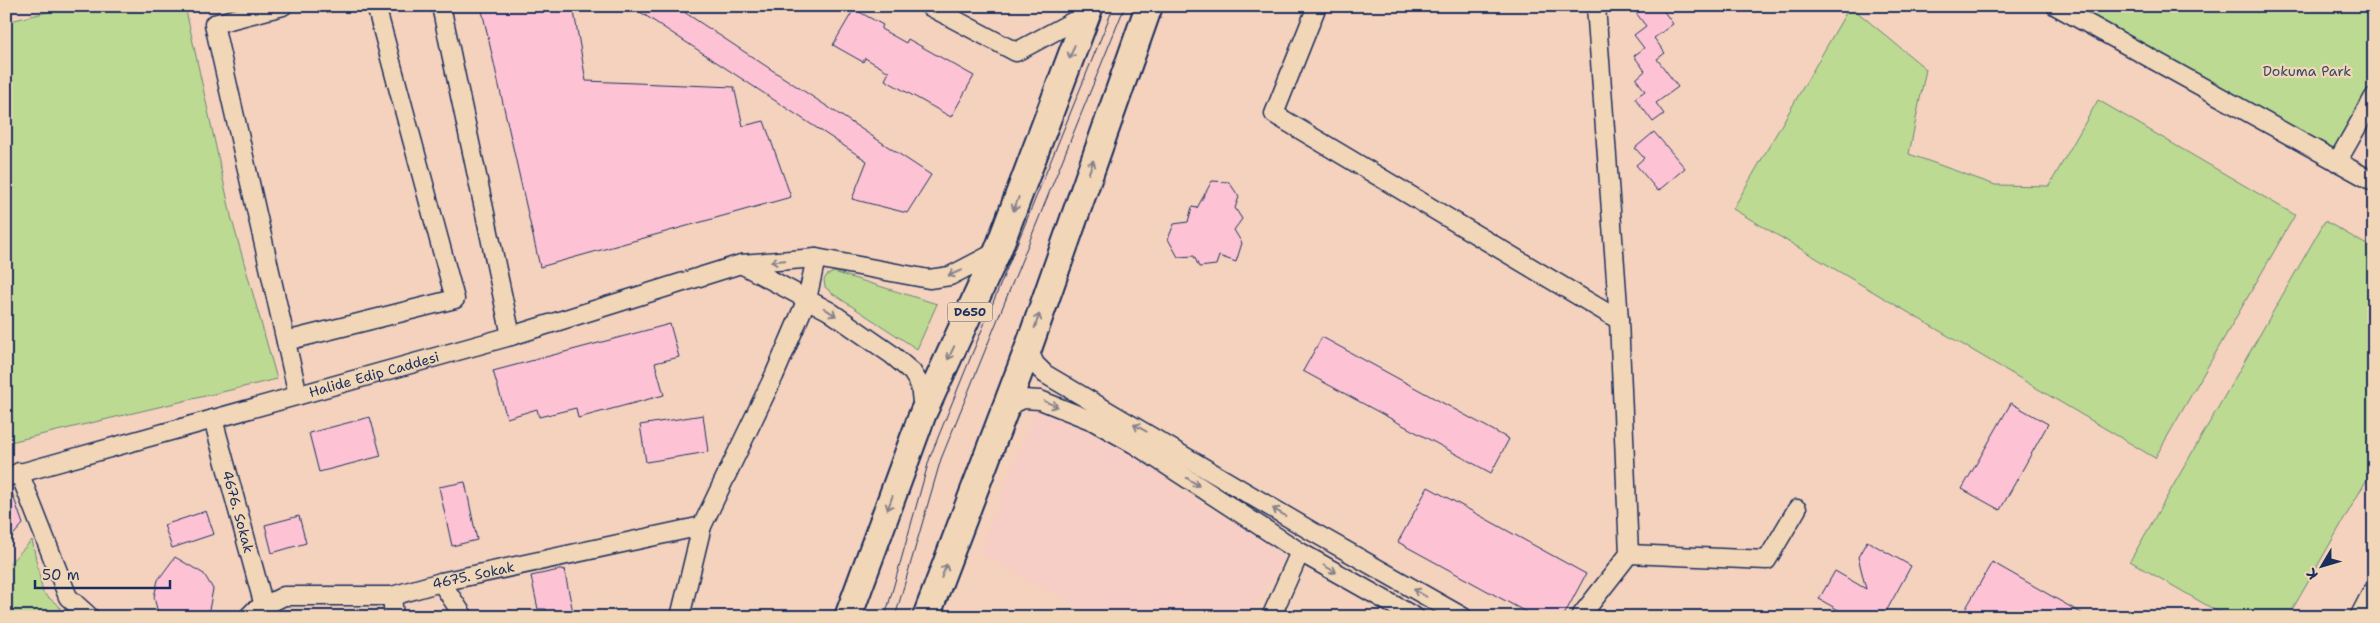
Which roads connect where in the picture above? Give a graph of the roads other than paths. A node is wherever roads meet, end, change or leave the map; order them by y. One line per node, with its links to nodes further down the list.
1 (283, 6): 19 (street)
2 (376, 6): 19 (street)
3 (441, 6): 18 (street)
4 (930, 6): 8 (street)
5 (1317, 6): 17 (street)
6 (1596, 6): 17 (street)
7 (2056, 6): 11 (street)
8 (1088, 10): 13 (highway, D650, one-way to 13)
9 (1145, 10): 20 (highway, one-way to 9)
10 (2374, 97): 11 (street)
11 (2337, 162): 12 (street)
12 (2374, 182)
13 (998, 250): 14 (street, Halide Edip Caddesi, one-way to 14); 23 (highway, D650, one-way to 23)
14 (816, 258): 15 (street, Halide Edip Caddesi, one-way to 15); 16 (street)
15 (740, 264): 16 (street); 18 (street, Halide Edip Caddesi)
16 (806, 299): 23 (street, one-way to 23); 28 (street)
17 (1619, 320): 30 (street)
18 (511, 336): 21 (street, Halide Edip Caddesi)
19 (286, 341): 21 (street)
20 (1028, 349): 22 (highway); 24 (street)
21 (298, 395): 25 (street, Halide Edip Caddesi)
22 (1005, 408): 24 (street, one-way to 24); 41 (highway, one-way to 22)
23 (923, 413): 40 (highway, D650, one-way to 40)
24 (1096, 414): 29 (street, one-way to 29); 44 (street, one-way to 24)
25 (213, 419): 26 (street, Halide Edip Caddesi); 34 (street, 4676. Sokak)
26 (12, 474): 35 (street)
27 (1797, 508): 30 (street)
28 (702, 526): 31 (street, 4675. Sokak); 39 (street)
29 (1300, 552): 42 (street); 43 (street, one-way to 43)
30 (1629, 554): 45 (street)
31 (440, 582): 33 (street, 4675. Sokak); 38 (street)
32 (2374, 588): 46 (street)
33 (392, 596): 34 (street, 4675. Sokak); 37 (street)
34 (264, 606): 36 (street, 4675. Sokak)
35 (90, 617)
36 (248, 617)
37 (394, 617)
38 (464, 617)
39 (680, 617)
40 (848, 617)
41 (926, 617)
42 (1271, 617)
43 (1415, 617)
44 (1462, 617)
45 (1580, 617)
46 (2359, 617)

